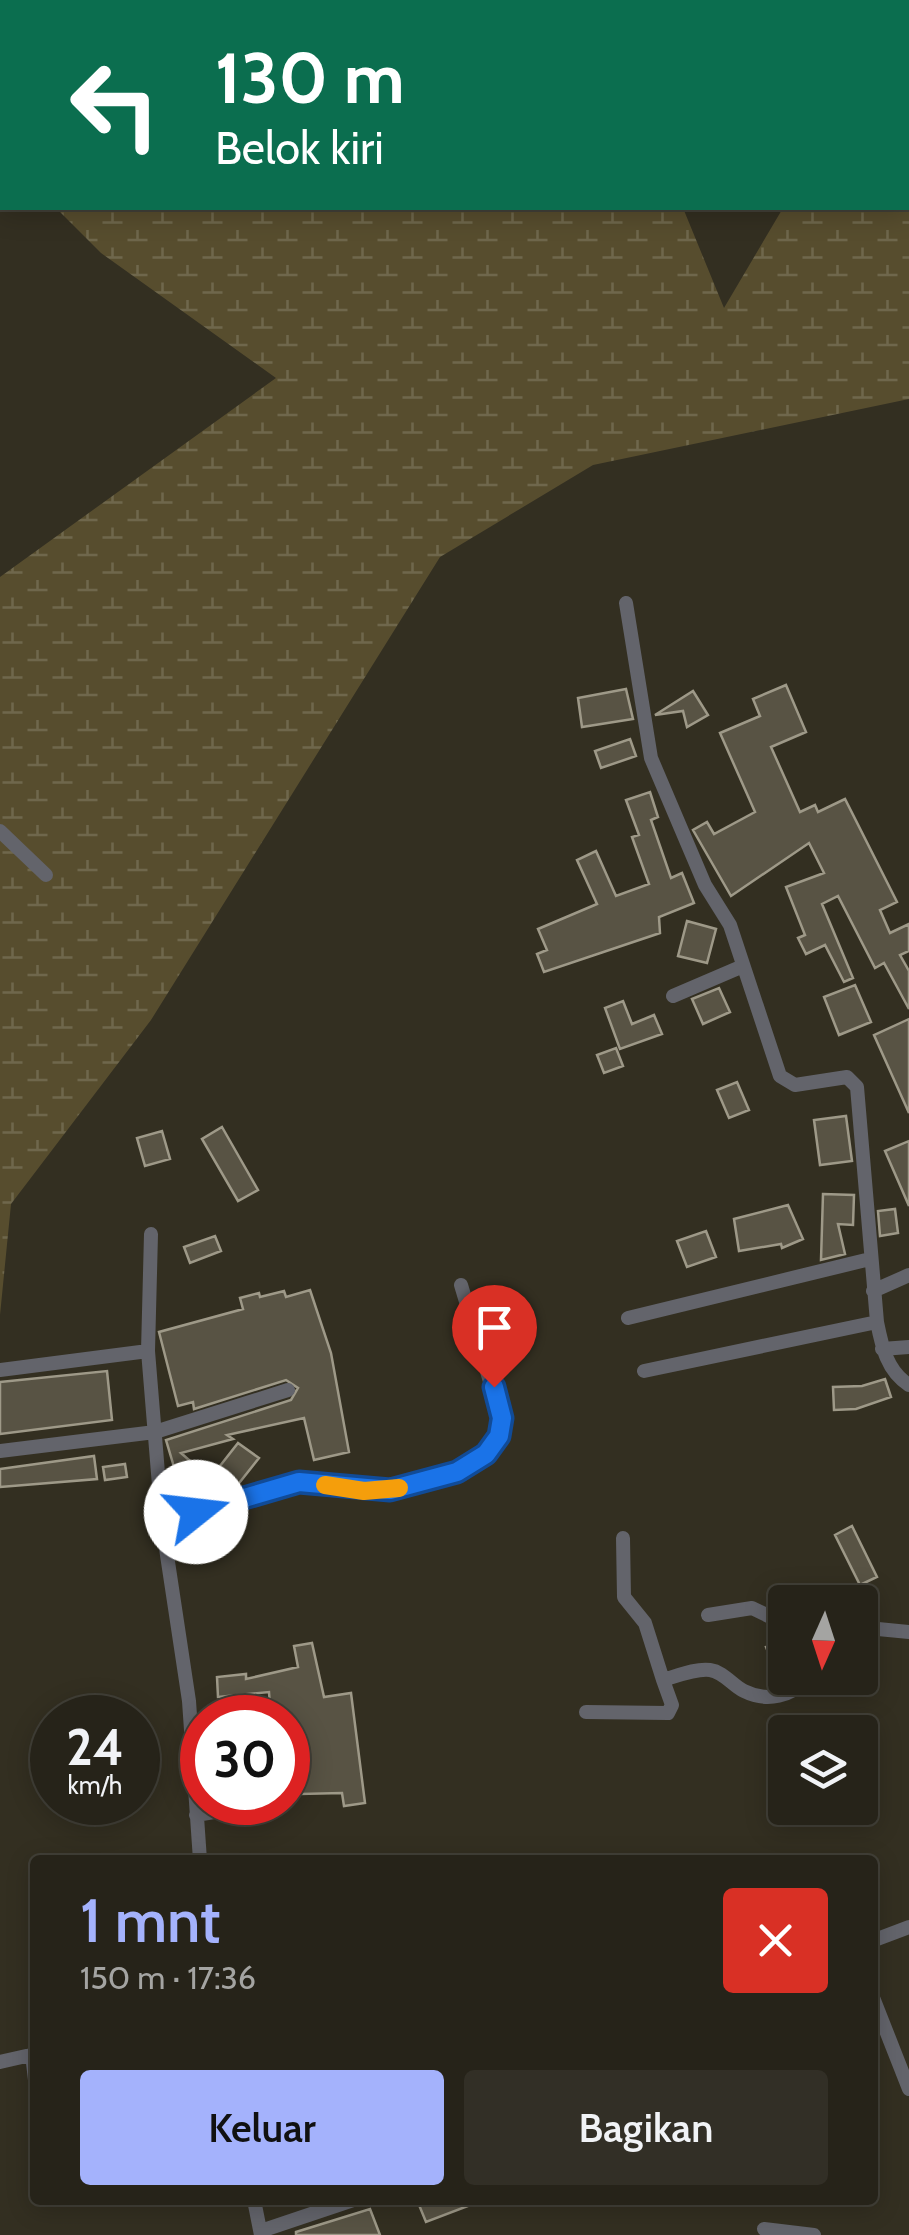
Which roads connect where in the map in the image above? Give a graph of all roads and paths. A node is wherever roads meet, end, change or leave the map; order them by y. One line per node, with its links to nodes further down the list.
1 (626, 603): 4 (street)
2 (0, 831): 3 (street)
3 (46, 874)
4 (743, 966): 5 (street); 7 (street)
5 (673, 996)
6 (151, 1234): 15 (street)
7 (870, 1259): 10 (street); 11 (street)
8 (909, 1275): 10 (street)
9 (461, 1285): 22 (street)
10 (874, 1291): 12 (street)
11 (628, 1318)
12 (877, 1322): 14 (street); 17 (street)
13 (909, 1348): 14 (street)
14 (882, 1349): 18 (street)
15 (148, 1352): 16 (street); 20 (street)
16 (0, 1370)
17 (644, 1371)
18 (909, 1385)
19 (288, 1390): 20 (street)
20 (154, 1432): 21 (street); 22 (street)
21 (0, 1451)
22 (162, 1522): 30 (street)
23 (623, 1538): 28 (street)
24 (708, 1615): 25 (street)
25 (768, 1616)
26 (878, 1629): 27 (street)
27 (909, 1632)
28 (663, 1680): 29 (street); 31 (street)
29 (768, 1694)
30 (188, 1695)
31 (586, 1712)
32 (197, 1825): 33 (street)
33 (200, 1855)
34 (909, 1926): 35 (street)
35 (878, 1939)
36 (878, 2010): 39 (street)
37 (30, 2055): 38 (street)
38 (0, 2062)
39 (909, 2089)
40 (255, 2205): 43 (street)
41 (339, 2205): 43 (street)
42 (764, 2228): 44 (street)
43 (261, 2233)
44 (814, 2235)

